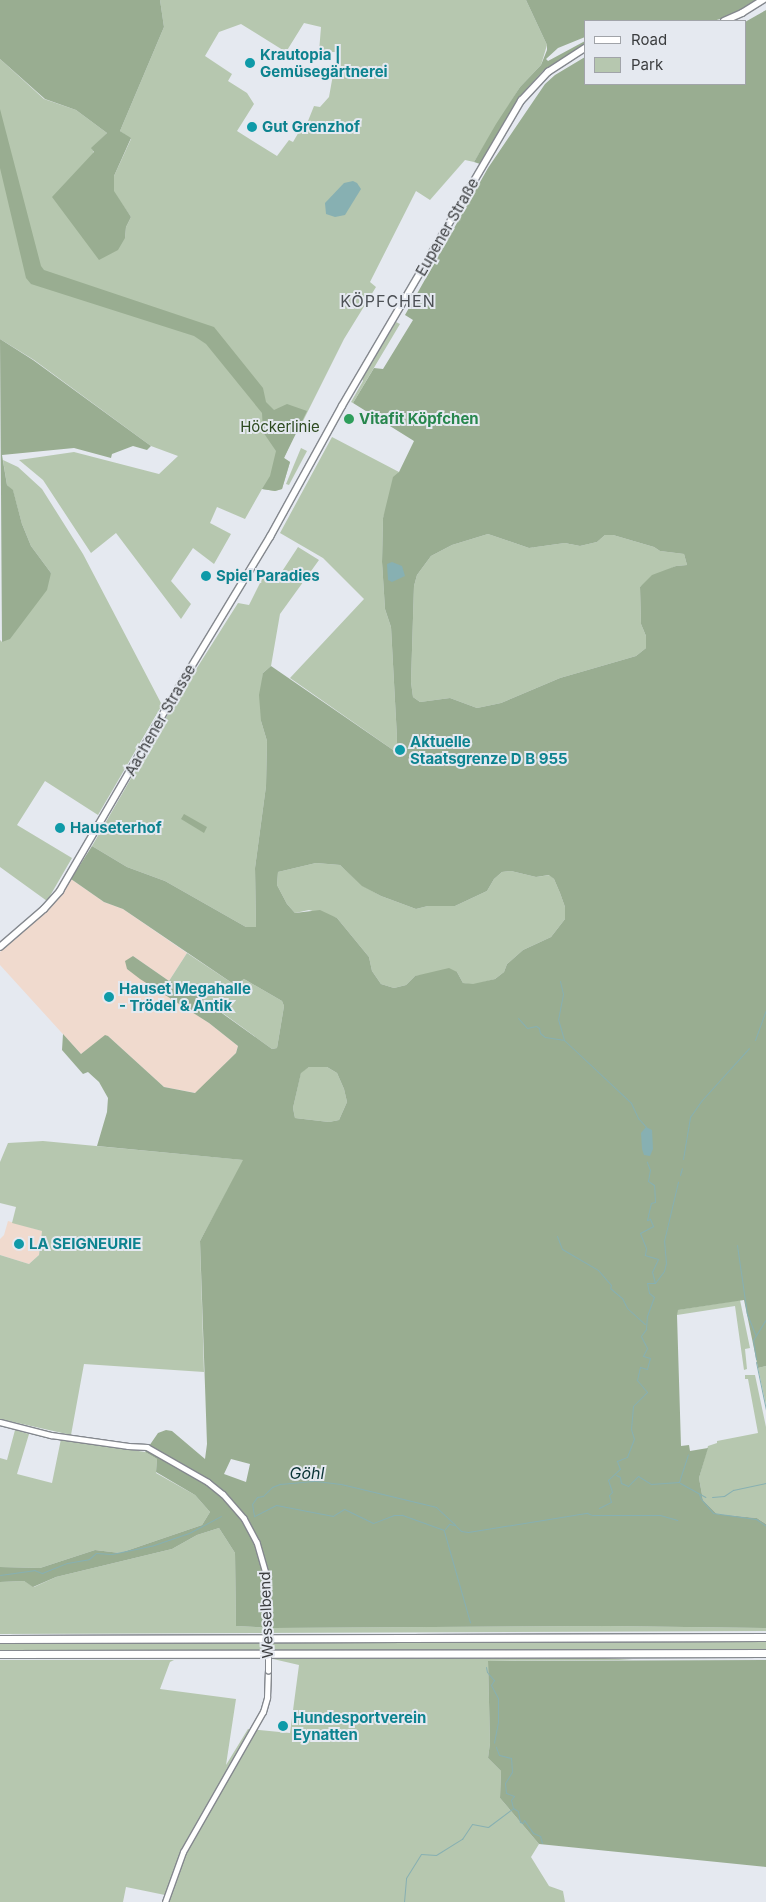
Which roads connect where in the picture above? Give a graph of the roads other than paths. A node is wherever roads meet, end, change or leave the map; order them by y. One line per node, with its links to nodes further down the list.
1 (763, 0): 2 (main road)
2 (726, 20)
3 (584, 49): 4 (main road, Eupener Straße)
4 (301, 479): 5 (main road, Aachener Strasse)
5 (0, 947)
6 (0, 1422): 11 (street, Wesselbend, bridge)
7 (766, 1637): 8 (highway)
8 (0, 1639)
9 (766, 1653): 10 (highway)
10 (0, 1654)
11 (165, 1902)

